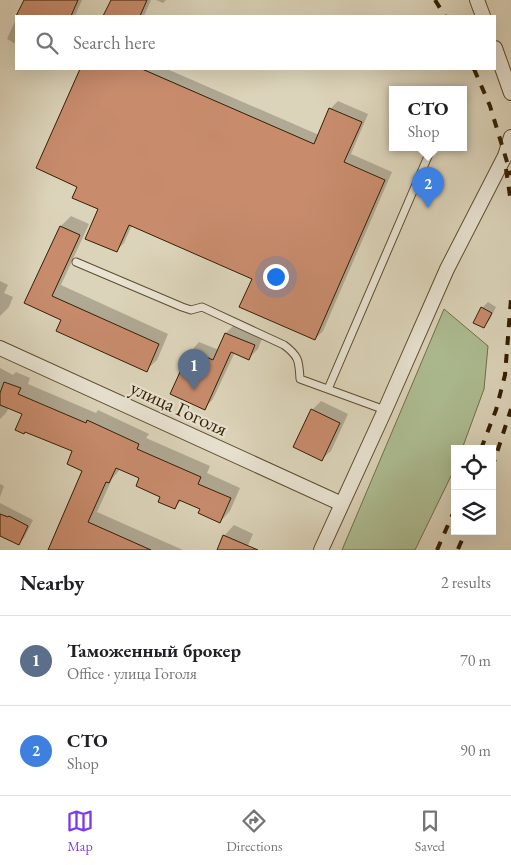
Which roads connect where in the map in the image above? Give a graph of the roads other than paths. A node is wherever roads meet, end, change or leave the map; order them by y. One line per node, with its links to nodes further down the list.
1 (477, 0): 2 (street)
2 (483, 15)
3 (496, 51): 4 (street)
4 (511, 93)
5 (511, 137): 10 (street)
6 (430, 151): 9 (lane)
7 (76, 262): 9 (lane)
8 (0, 348): 11 (street, улица Гоголя)
9 (328, 389): 10 (lane)
10 (385, 410): 11 (street)
11 (342, 504): 12 (street)
12 (321, 550)

